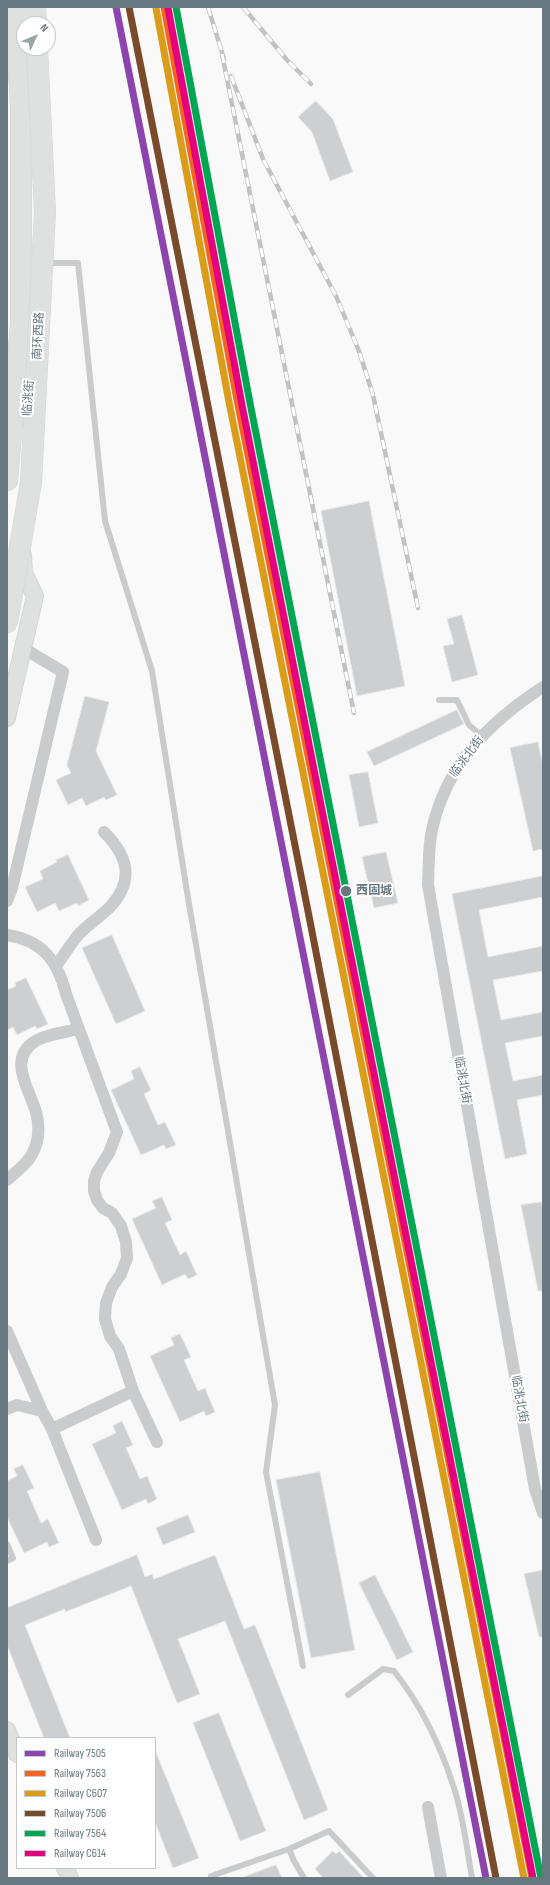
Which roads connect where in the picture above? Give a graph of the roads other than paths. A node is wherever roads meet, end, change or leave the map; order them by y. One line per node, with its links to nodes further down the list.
1 (15, 7): 5 (highway, 南环西路)
2 (36, 56): 4 (street, 临洮街)
3 (36, 56): 6 (highway, 南环西路, bridge)
4 (37, 263): 7 (street, 临洮街); 28 (lane)
5 (7, 480)
6 (7, 623)
7 (23, 648): 10 (street, 临洮街); 13 (street)
8 (543, 687): 11 (street, 临洮北街)
9 (439, 700): 11 (lane)
10 (7, 718)
11 (482, 736): 24 (street, 临洮北街)
12 (104, 832): 15 (street)
13 (7, 901)
14 (7, 935): 15 (street)
15 (56, 966): 16 (street)
16 (79, 1029): 17 (street); 19 (street)
17 (7, 1180)
18 (7, 1331): 21 (street)
19 (133, 1391): 22 (street); 23 (street)
20 (7, 1409): 21 (street)
21 (42, 1411): 22 (street)
22 (52, 1429): 25 (street)
23 (157, 1442)
24 (543, 1513)
25 (96, 1540)
26 (7, 1544): 27 (lane)
27 (7, 1561)
28 (303, 1666)
29 (348, 1695): 38 (lane)
30 (7, 1730): 31 (street)
31 (16, 1752)
32 (428, 1807): 37 (street)
33 (289, 1848): 34 (lane); 35 (lane); 36 (lane)
34 (211, 1876)
35 (304, 1878)
36 (373, 1878)
37 (441, 1878)
38 (472, 1878)

